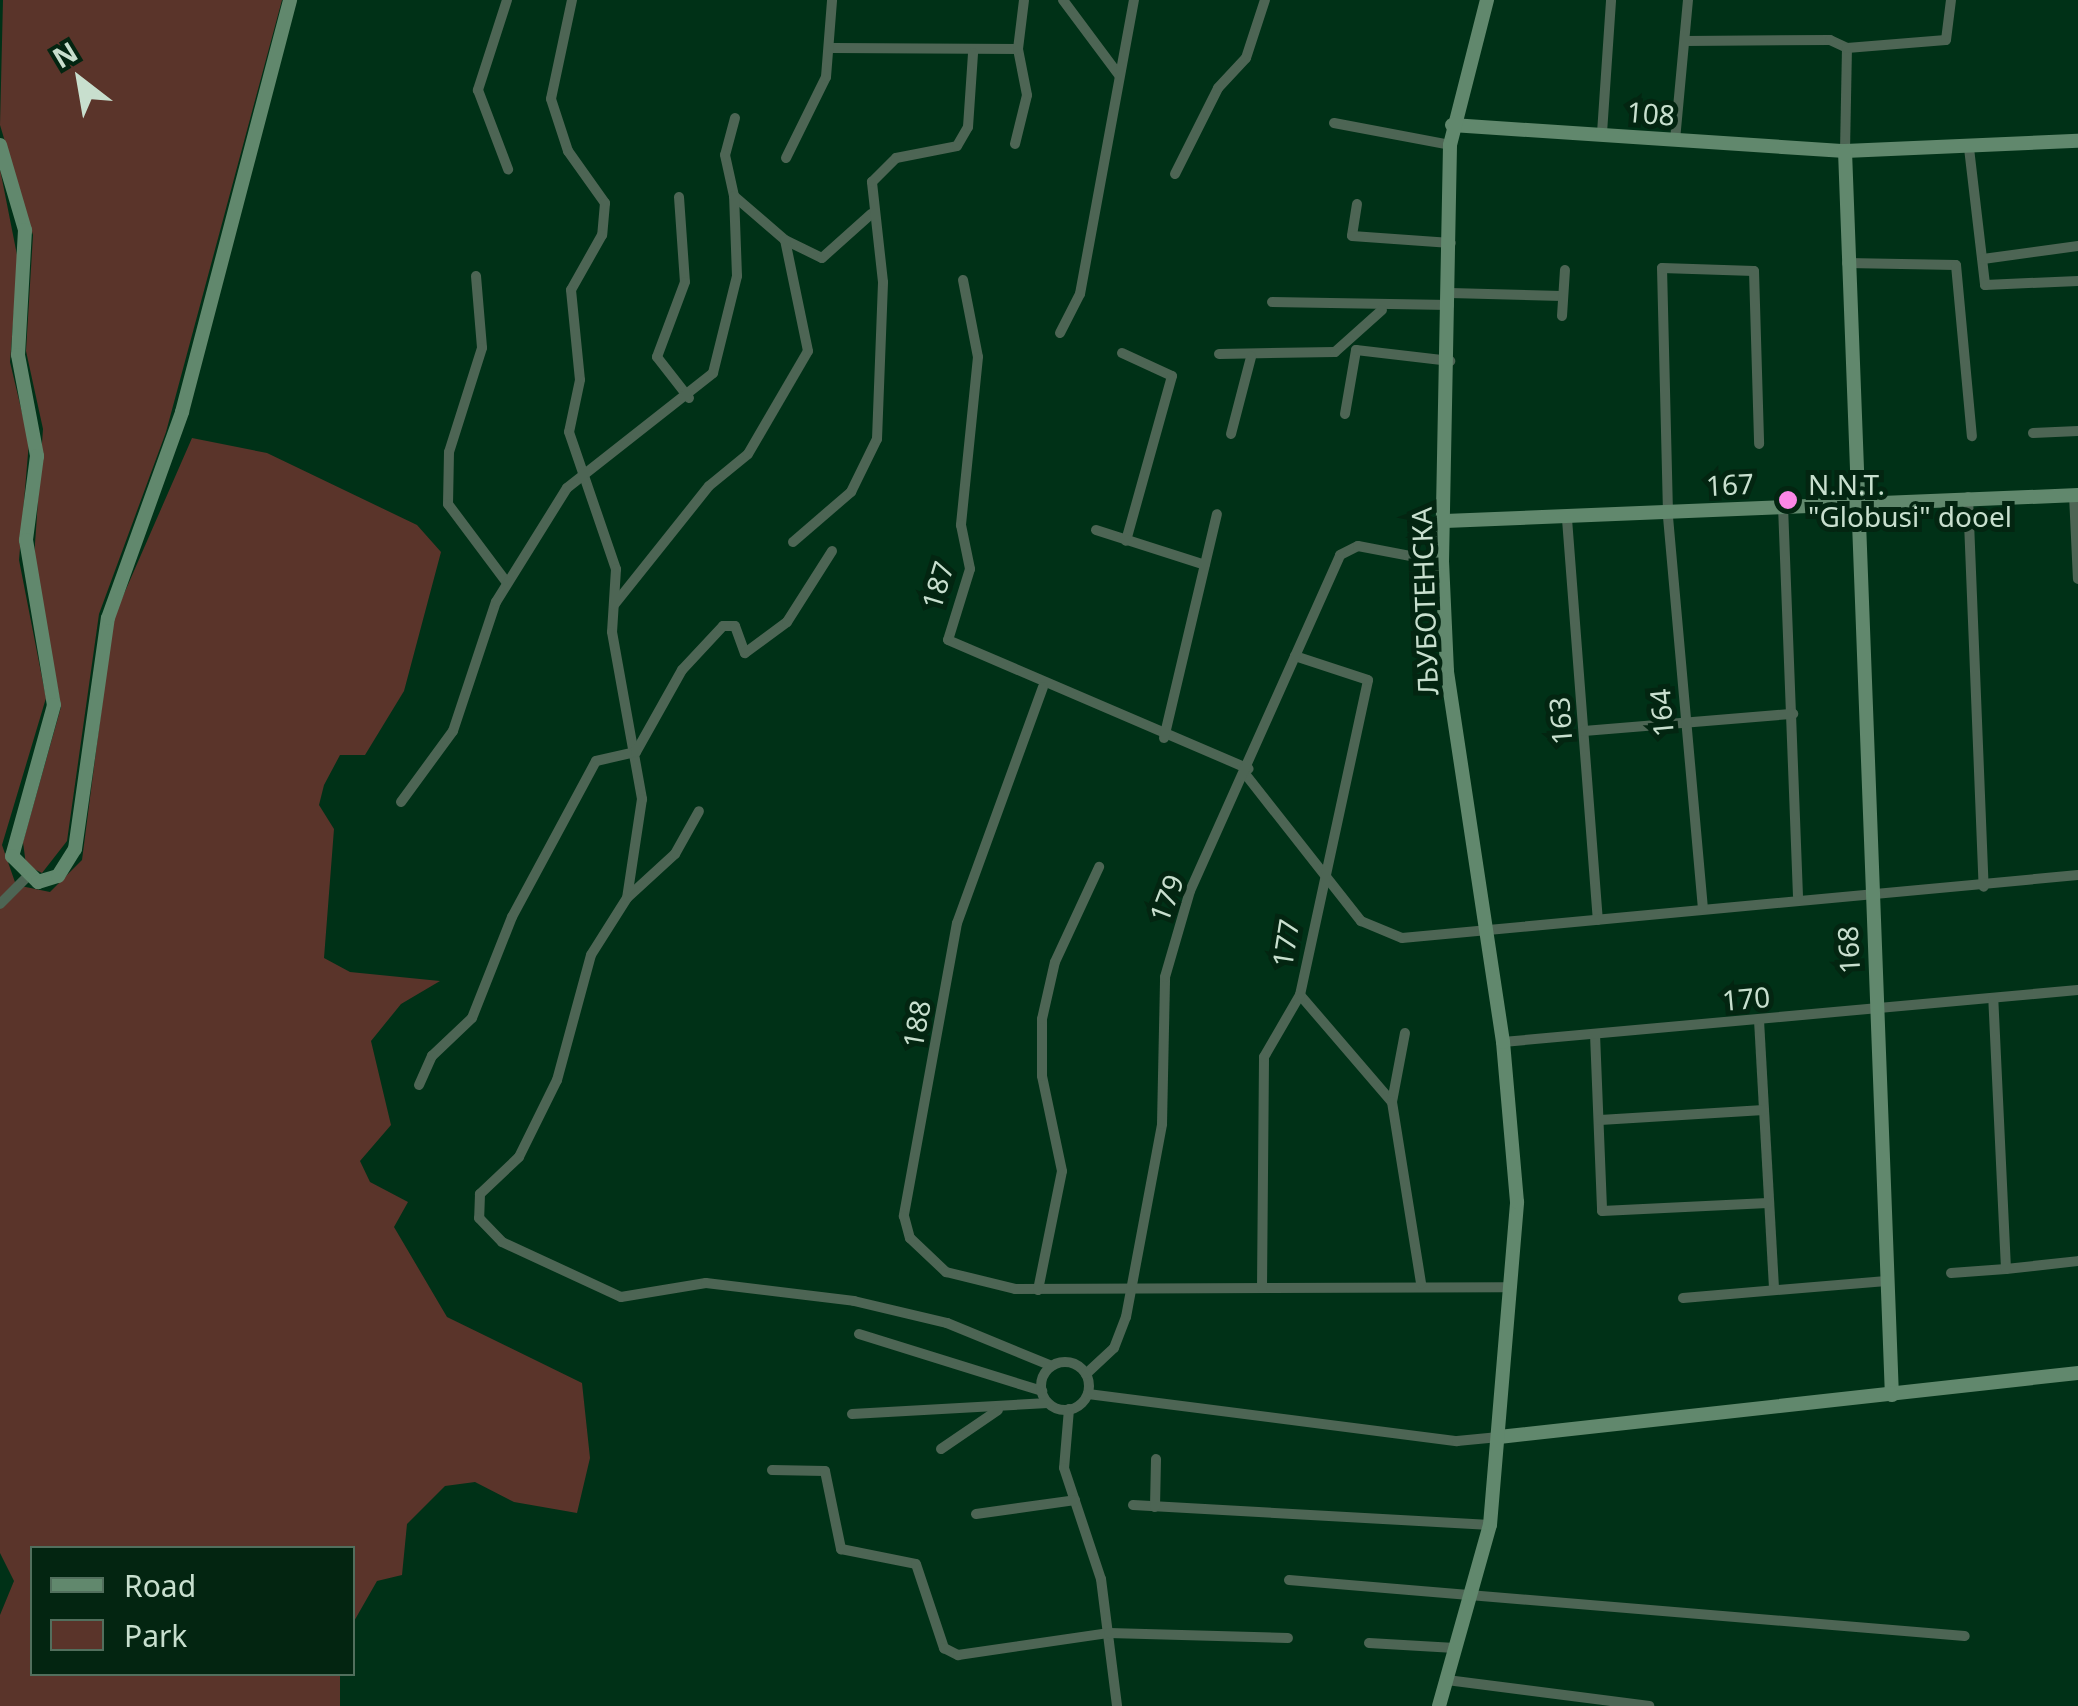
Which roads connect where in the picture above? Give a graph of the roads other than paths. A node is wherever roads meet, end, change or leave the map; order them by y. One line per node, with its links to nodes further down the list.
1 (290, 0): 94 (main road)
2 (508, 0): 31 (street)
3 (572, 0): 63 (street)
4 (832, 0): 14 (street)
5 (1024, 0): 16 (street)
6 (1064, 0): 18 (street)
7 (1134, 0): 18 (street)
8 (1265, 0): 32 (street)
9 (1487, 0): 21 (main road, ЉУБОТЕНСКА)
10 (1611, 0): 22 (street)
11 (1688, 0): 13 (street)
12 (1951, 0): 15 (street)
13 (1685, 41): 15 (street); 23 (street)
14 (833, 48): 17 (street); 30 (street)
15 (1847, 48): 29 (street)
16 (1018, 49): 17 (street); 25 (street)
17 (973, 54): 36 (street)
18 (1120, 75): 51 (street)
19 (735, 118): 33 (street)
20 (1334, 123): 27 (street)
21 (1452, 125): 22 (main road, 108); 27 (main road, ЉУБОТЕНСКА)
22 (1602, 133): 23 (main road, 108)
23 (1675, 140): 29 (main road, 108)
24 (2078, 141): 28 (main road, 108)
25 (1015, 144)
26 (0, 145): 94 (main road)
27 (1450, 145): 38 (main road, ЉУБОТЕНСКА)
28 (1969, 148): 29 (main road, 108); 40 (street)
29 (1845, 151): 41 (main road)
30 (786, 158)
31 (508, 168)
32 (1175, 174)
33 (734, 196): 37 (street); 56 (street)
34 (679, 197): 56 (street)
35 (1356, 204): 38 (street)
36 (871, 214): 37 (street); 74 (street)
37 (786, 240): 80 (street)
38 (1451, 243): 47 (main road, ЉУБОТЕНСКА)
39 (2078, 246): 40 (street)
40 (1983, 259): 45 (street)
41 (1847, 263): 61 (street); 66 (main road)
42 (1565, 270): 46 (street)
43 (476, 276): 79 (street)
44 (963, 280): 82 (street, 187)
45 (2078, 282)
46 (1562, 296): 47 (street); 50 (street)
47 (1450, 299): 49 (street); 55 (main road, ЉУБОТЕНСКА)
48 (1272, 302): 49 (street)
49 (1382, 310): 54 (street)
50 (1562, 316)
51 (1060, 333)
52 (1122, 354): 73 (street)
53 (1218, 354): 54 (street)
54 (1251, 356): 60 (street)
55 (1451, 362): 57 (street); 71 (main road, ЉУБОТЕНСКА)
56 (689, 398): 63 (street)
57 (1345, 414)
58 (2078, 431): 59 (street)
59 (2032, 433)
60 (1231, 434)
61 (1972, 436)
62 (1759, 444): 68 (street, 164)
63 (578, 476): 79 (street); 80 (street)
64 (2076, 495): 65 (main road, 167); 78 (street)
65 (1968, 497): 66 (main road, 167); 95 (street)
66 (1857, 502): 67 (main road, 167); 96 (main road, 168)
67 (1784, 506): 68 (main road, 167); 83 (street)
68 (1668, 513): 70 (main road, 167); 84 (street, 164)
69 (1217, 514): 77 (street)
70 (1567, 519): 71 (main road, 167); 85 (street, 163)
71 (1445, 521): 76 (main road, ЉУБОТЕНСКА)
72 (1096, 530): 73 (street)
73 (1126, 541): 77 (street)
74 (792, 542)
75 (832, 551): 87 (street)
76 (1442, 562): 81 (street, 179); 102 (main road, ЉУБОТЕНСКА)
77 (1205, 565): 86 (street)
78 (2078, 579)
79 (507, 583): 89 (street)
80 (614, 606): 87 (street)
81 (1296, 656): 88 (street, 179); 92 (street, 177)
82 (1043, 687): 86 (street, 187); 124 (street, 188)
83 (1794, 714): 84 (street); 97 (street)
84 (1684, 724): 85 (street); 100 (street, 164)
85 (1584, 730): 101 (street, 163)
86 (1164, 738): 88 (street, 187)
87 (636, 752): 98 (street); 111 (street)
88 (1247, 772): 92 (street); 121 (street, 179)
89 (401, 802)
90 (699, 811): 98 (street)
91 (1098, 867): 124 (street)
92 (1320, 871): 102 (street); 104 (street, 177)
93 (2078, 875): 95 (street)
94 (26, 878): 99 (street)
95 (1984, 886): 96 (street)
96 (1871, 891): 97 (street); 106 (main road, 168)
97 (1798, 896): 100 (street)
98 (627, 898): 128 (street)
99 (0, 904)
100 (1703, 909): 101 (street)
101 (1598, 920): 102 (street)
102 (1487, 933): 110 (main road, ЉУБОТЕНСКА)
103 (2078, 990): 105 (street, 170)
104 (1300, 995): 112 (street); 123 (street, 177)
105 (1993, 998): 106 (street, 170); 117 (street)
106 (1876, 1010): 107 (street, 170); 119 (main road, 168)
107 (1759, 1020): 109 (street, 170); 113 (street)
108 (1405, 1033): 112 (street)
109 (1596, 1034): 110 (street, 170); 114 (street)
110 (1503, 1042): 122 (main road, ЉУБОТЕНСКА)
111 (420, 1085)
112 (1392, 1102): 120 (street)
113 (1764, 1110): 114 (street); 115 (street)
114 (1600, 1120): 115 (street)
115 (1768, 1203): 125 (street)
116 (2078, 1262): 117 (street)
117 (2006, 1269): 118 (street)
118 (1951, 1273)
119 (1886, 1281): 125 (street); 133 (main road, 168)
120 (1422, 1284): 122 (street, 188); 123 (street, 188)
121 (1130, 1287): 123 (street, 188); 124 (street, 188); 130 (street, 179)
122 (1504, 1287): 138 (main road, ЉУБОТЕНСКА)
123 (1262, 1288)
124 (1038, 1290)
125 (1774, 1290): 126 (street)
126 (1683, 1298)
127 (859, 1334): 131 (street)
128 (1052, 1366): 130 (street); 131 (street)
129 (2078, 1373): 133 (main road)
130 (1086, 1374): 132 (street)
131 (1042, 1392): 134 (street)
132 (1088, 1394): 135 (street); 138 (street)
133 (1892, 1395): 138 (main road)
134 (1048, 1403): 135 (street); 136 (street)
135 (1070, 1409): 142 (street)
136 (998, 1410): 137 (street); 139 (street)
137 (852, 1414)
138 (1499, 1437): 146 (main road, ЉУБОТЕНСКА)
139 (940, 1449)
140 (1156, 1460): 144 (street)
141 (772, 1470): 149 (street)
142 (1074, 1500): 145 (street); 149 (street)
143 (1134, 1505): 144 (street)
144 (1154, 1507): 146 (street)
145 (976, 1514)
146 (1490, 1525): 148 (main road, ЉУБОТЕНСКА)
147 (1289, 1580): 148 (street)
148 (1474, 1589): 150 (street); 153 (main road, ЉУБОТЕНСКА)
149 (1108, 1633): 151 (street); 155 (street)
150 (1965, 1636)
151 (1288, 1638)
152 (1369, 1642): 153 (street)
153 (1455, 1648): 154 (main road, ЉУБОТЕНСКА)
154 (1446, 1680): 156 (main road, ЉУБОТЕНСКА); 157 (street)
155 (1117, 1706)
156 (1440, 1706)
157 (1649, 1706)

